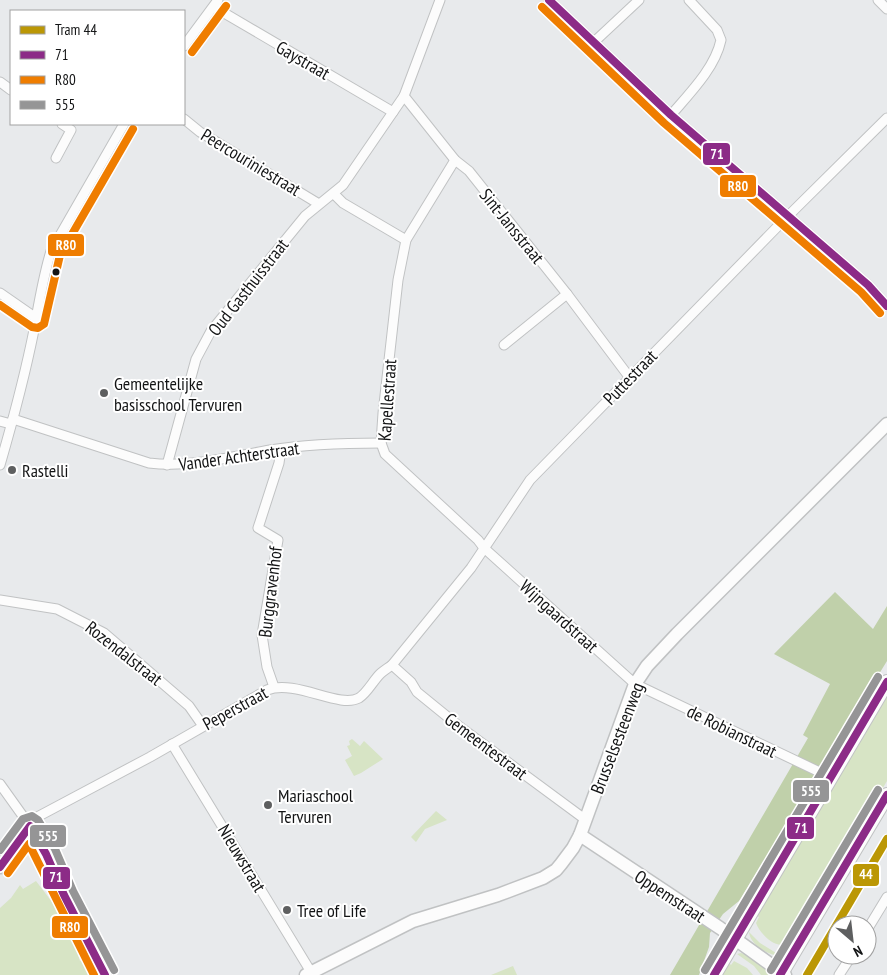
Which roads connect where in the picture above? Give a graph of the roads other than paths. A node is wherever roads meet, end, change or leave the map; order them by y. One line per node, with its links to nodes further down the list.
1 (440, 0): 10 (street)
2 (549, 0): 8 (street)
3 (639, 0): 8 (street)
4 (689, 0): 12 (street)
5 (878, 0): 7 (street)
6 (216, 4): 9 (street); 11 (street, Gaystraat)
7 (887, 9)
8 (594, 42): 12 (street)
9 (185, 45)
10 (404, 96): 11 (street); 18 (street)
11 (392, 112): 19 (street)
12 (671, 114): 21 (street)
13 (887, 118): 21 (street, Puttestraat)
14 (185, 120): 20 (street, Peercouriniestraat)
15 (64, 125): 17 (street)
16 (123, 125): 26 (street)
17 (56, 158)
18 (455, 160): 22 (street, Kapellestraat); 24 (street, Sint-Jansstraat)
19 (334, 194): 20 (street); 22 (street)
20 (319, 204): 35 (street, Oud Gasthuisstraat)
21 (788, 216): 25 (street); 28 (street, Puttestraat)
22 (406, 240): 32 (street, Kapellestraat)
23 (0, 293): 26 (street)
24 (568, 294): 27 (street); 28 (street, Sint-Jansstraat)
25 (887, 306)
26 (36, 318): 30 (street)
27 (504, 345)
28 (630, 378): 36 (street, Puttestraat)
29 (0, 421): 30 (street, Vander Achterstraat)
30 (12, 421): 34 (street); 35 (street, Vander Achterstraat)
31 (887, 424): 40 (street, Brusselsesteenweg)
32 (381, 444): 33 (street, Vander Achterstraat); 36 (street, Kapellestraat)
33 (281, 449): 35 (street, Vander Achterstraat); 41 (street, Burggravenhof)
34 (0, 465)
35 (168, 466)
36 (484, 548): 38 (street, Peperstraat); 40 (street, Wijngaardstraat)
37 (0, 600): 42 (street, Rozendalstraat)
38 (392, 665): 41 (street, Peperstraat); 47 (street, Gemeentestraat)
39 (887, 682): 44 (main road)
40 (635, 684): 44 (street, de Robianstraat); 47 (street, Brusselsesteenweg)
41 (274, 687): 42 (street, Peperstraat)
42 (203, 726): 43 (street, Peperstraat)
43 (172, 744): 48 (street, Peperstraat); 54 (street, Nieuwstraat)
44 (830, 777): 53 (main road)
45 (0, 785): 48 (street)
46 (887, 795): 55 (main road)
47 (586, 820): 49 (street, Brusselsesteenweg)
48 (30, 826): 50 (street); 56 (street)
49 (580, 835): 53 (street, Oppemstraat); 54 (street, Brusselsesteenweg)
50 (0, 867)
51 (887, 897): 52 (street)
52 (876, 915)
53 (736, 940): 55 (street, Oppemstraat); 57 (main road)
54 (308, 974)
55 (782, 974)
56 (105, 975)
57 (714, 975)

